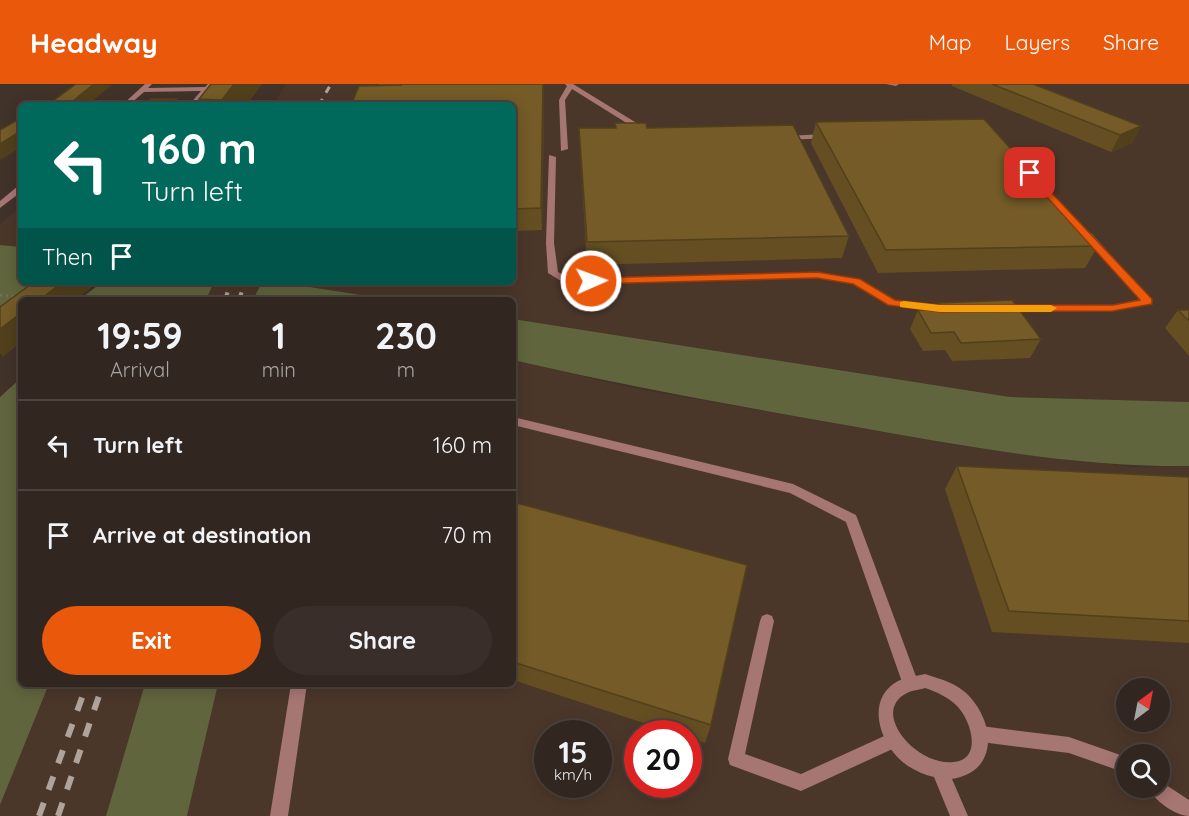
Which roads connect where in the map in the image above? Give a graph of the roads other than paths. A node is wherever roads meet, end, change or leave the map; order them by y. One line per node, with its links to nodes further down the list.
1 (150, 84): 6 (street)
2 (889, 84): 3 (street)
3 (896, 84)
4 (569, 85): 9 (street); 12 (street)
5 (209, 87): 6 (street); 8 (street)
6 (144, 90): 7 (street)
7 (129, 102)
8 (195, 102)
9 (653, 134)
10 (837, 136): 11 (street)
11 (780, 138)
12 (564, 149)
13 (552, 157): 17 (street)
14 (18, 191): 15 (street)
15 (0, 205)
16 (1079, 226): 18 (street)
17 (963, 309)
18 (997, 309)
19 (516, 422): 21 (street)
20 (767, 621): 24 (street)
21 (910, 682): 23 (street); 24 (street)
22 (299, 687): 29 (street)
23 (981, 734): 25 (street); 26 (street)
24 (893, 740): 26 (street)
25 (1116, 761)
26 (940, 772): 30 (street)
27 (1170, 797): 28 (street)
28 (1189, 811)
29 (279, 816)
30 (959, 816)

